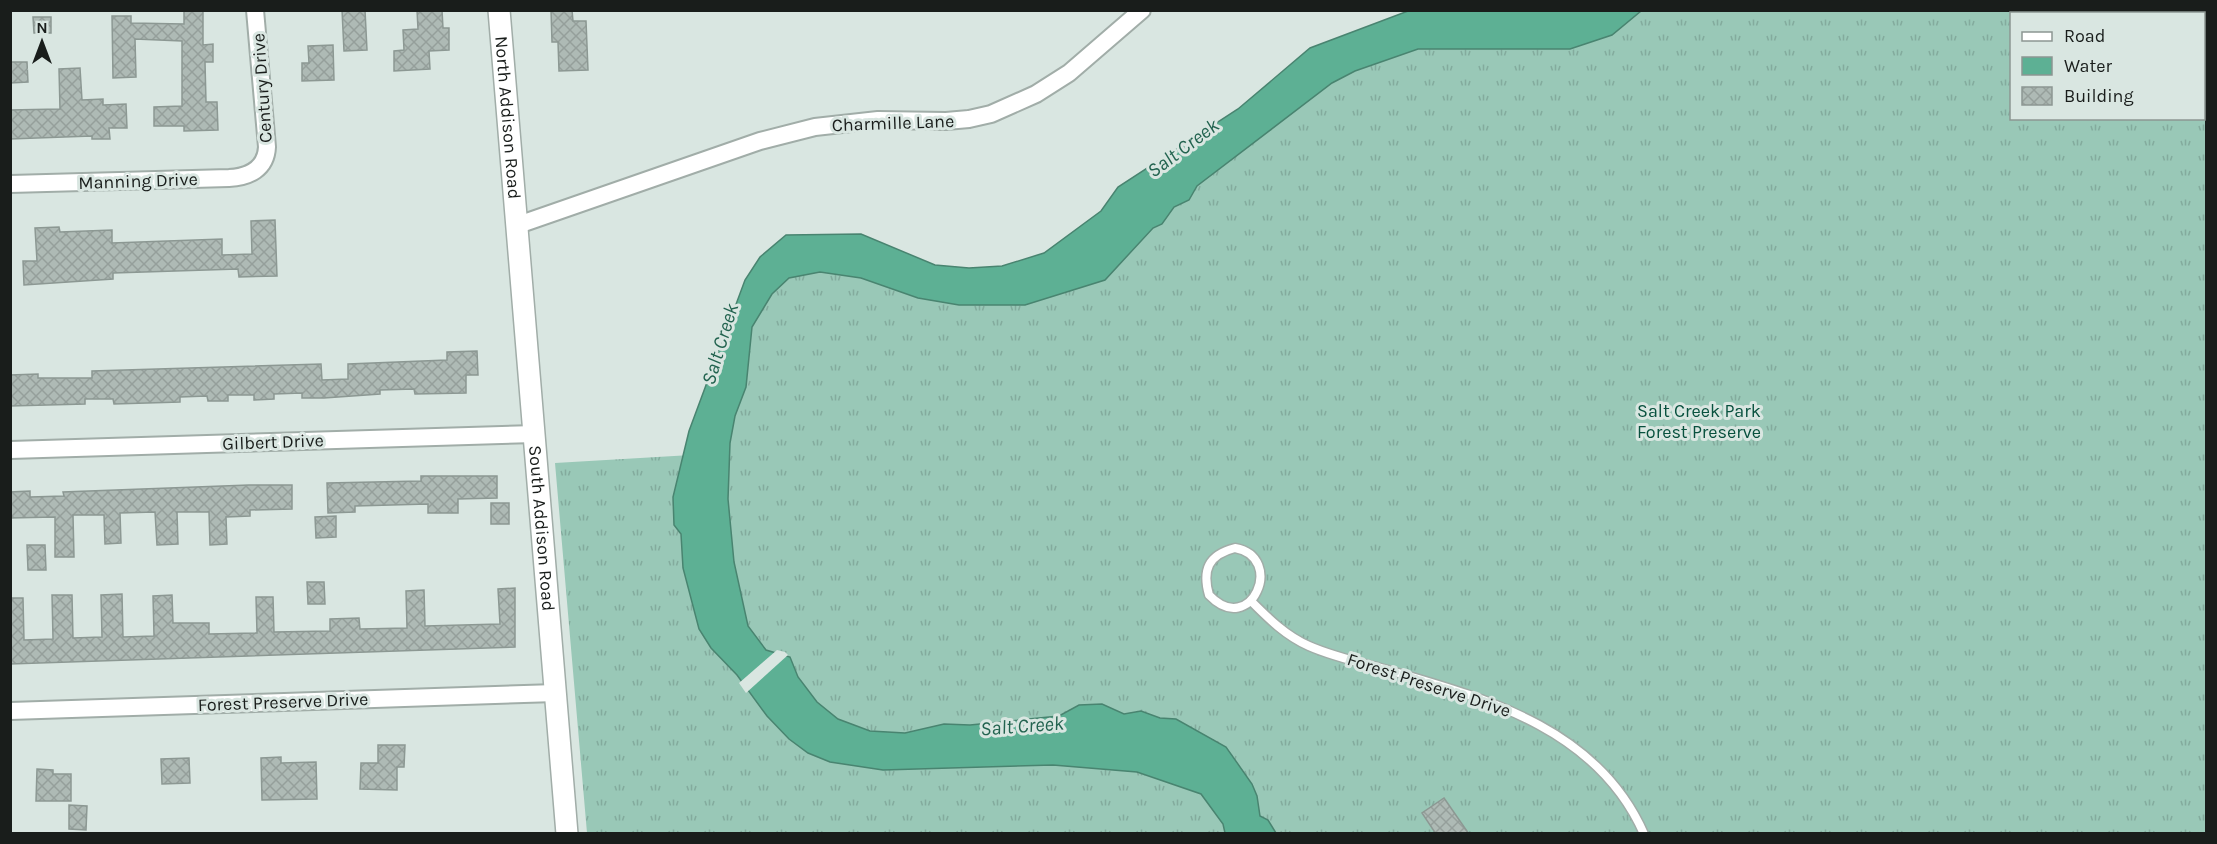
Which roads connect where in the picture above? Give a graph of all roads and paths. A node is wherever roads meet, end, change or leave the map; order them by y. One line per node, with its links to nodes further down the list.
1 (255, 10): 4 (street, Century Drive)
2 (499, 10): 6 (street, North Addison Road)
3 (1142, 10): 6 (street, Charmille Lane)
4 (262, 165): 5 (street, Manning Drive)
5 (10, 184)
6 (518, 225): 7 (street, South Addison Road)
7 (535, 434): 8 (street, Gilbert Drive); 10 (street, South Addison Road)
8 (10, 450)
9 (1252, 602): 9 (lane); 13 (lane, Forest Preserve Drive)
10 (556, 693): 11 (street, Forest Preserve Drive); 12 (street, South Addison Road)
11 (10, 711)
12 (567, 834)
13 (1644, 834)

